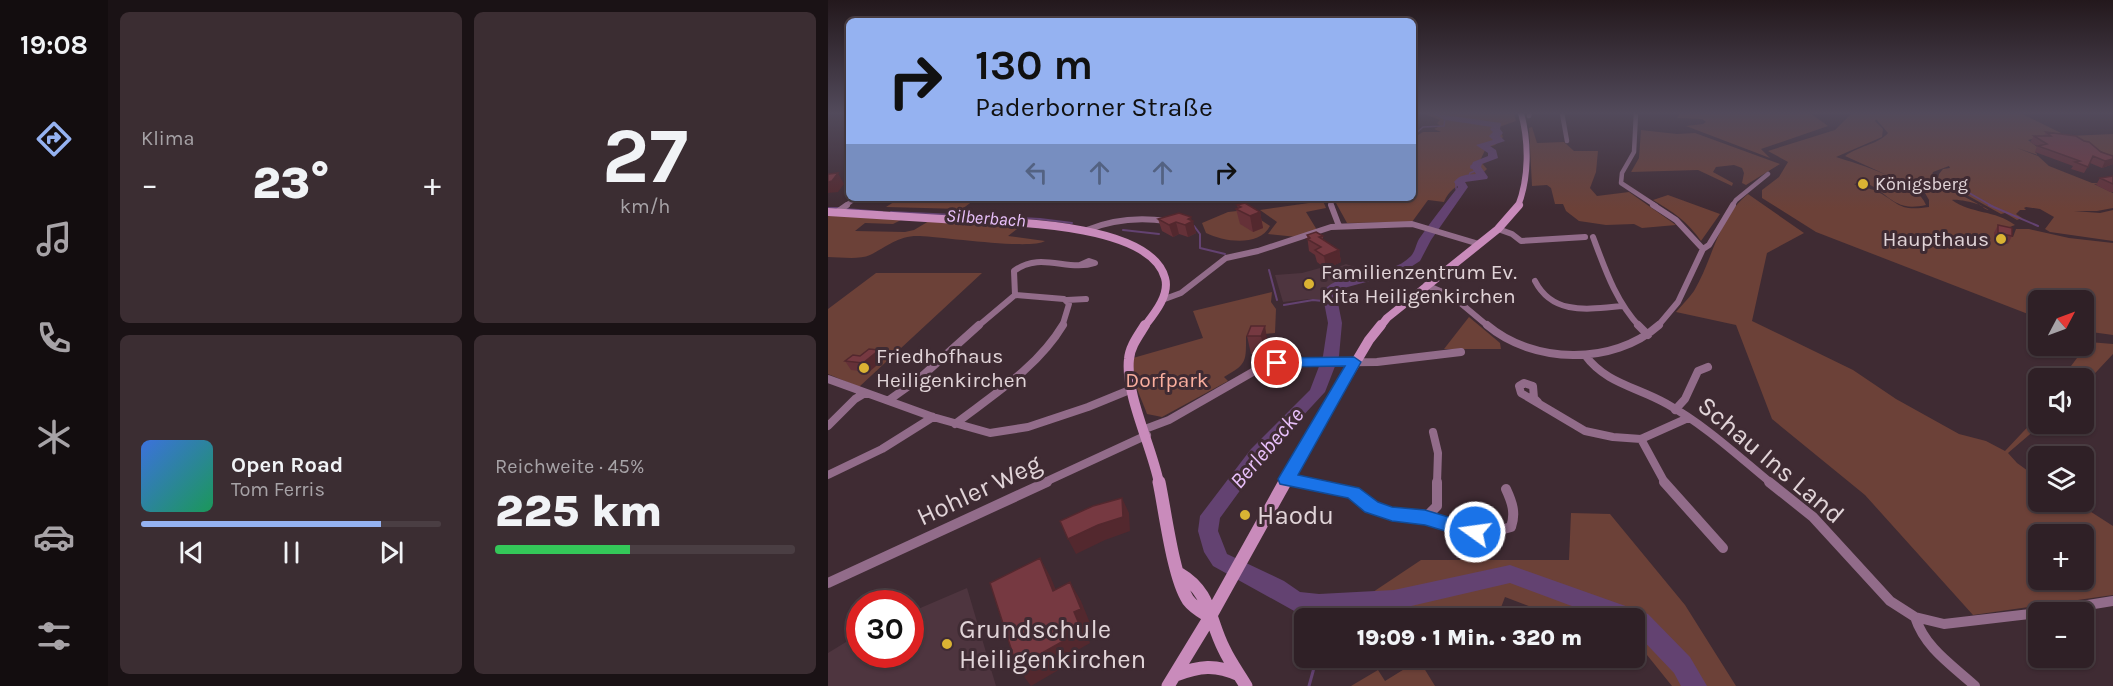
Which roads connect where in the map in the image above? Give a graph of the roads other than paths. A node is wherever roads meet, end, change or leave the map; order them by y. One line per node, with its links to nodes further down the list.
1 (1526, 145): 10 (main road)
2 (1634, 145): 15 (street)
3 (1768, 174): 15 (street)
4 (852, 201): 6 (street)
5 (1330, 201): 9 (street)
6 (841, 210): 7 (main road); 11 (main road)
7 (828, 212)
8 (1172, 223): 11 (street)
9 (1339, 226): 14 (street); 22 (street)
10 (1498, 229): 12 (street); 14 (main road)
11 (1087, 230): 22 (main road)
12 (1585, 237)
13 (1593, 237): 23 (street)
14 (1479, 244): 18 (main road)
15 (1703, 249): 24 (street)
16 (1080, 265): 19 (street)
17 (1535, 281): 23 (street)
18 (1426, 285): 26 (street); 27 (main road)
19 (1015, 295): 21 (street); 33 (street)
20 (1086, 299): 21 (street)
21 (1067, 300): 37 (street)
22 (1162, 300): 30 (main road)
23 (1623, 306): 24 (street)
24 (1648, 335): 26 (street)
25 (1461, 352): 27 (street, Hohler Weg)
26 (1585, 356): 34 (street, Schau Ins Land)
27 (1354, 362): 39 (street, Hohler Weg); 43 (main road)
28 (1708, 367): 34 (street)
29 (828, 378): 32 (street)
30 (1132, 389): 37 (street); 39 (main road)
31 (1519, 390): 41 (street)
32 (866, 393): 33 (street); 38 (street)
33 (889, 400): 35 (street)
34 (1675, 410): 36 (street, Schau Ins Land)
35 (933, 417): 37 (street); 42 (street)
36 (1688, 418): 41 (street); 52 (street, Schau Ins Land)
37 (955, 424)
38 (828, 426)
39 (1146, 432): 47 (street, Hohler Weg); 51 (main road)
40 (1433, 432): 45 (street)
41 (1641, 440): 46 (street)
42 (828, 475)
43 (1286, 479): 45 (street); 51 (main road)
44 (1506, 489): 45 (street)
45 (1425, 518)
46 (1723, 548)
47 (828, 583)
48 (2113, 601): 49 (street)
49 (2094, 604)
50 (2028, 614): 52 (street, Schau Ins Land)
51 (1210, 617): 53 (main road); 54 (main road)
52 (1915, 617): 55 (street)
53 (1242, 680): 54 (main road)
54 (1172, 681)
55 (1975, 686)

